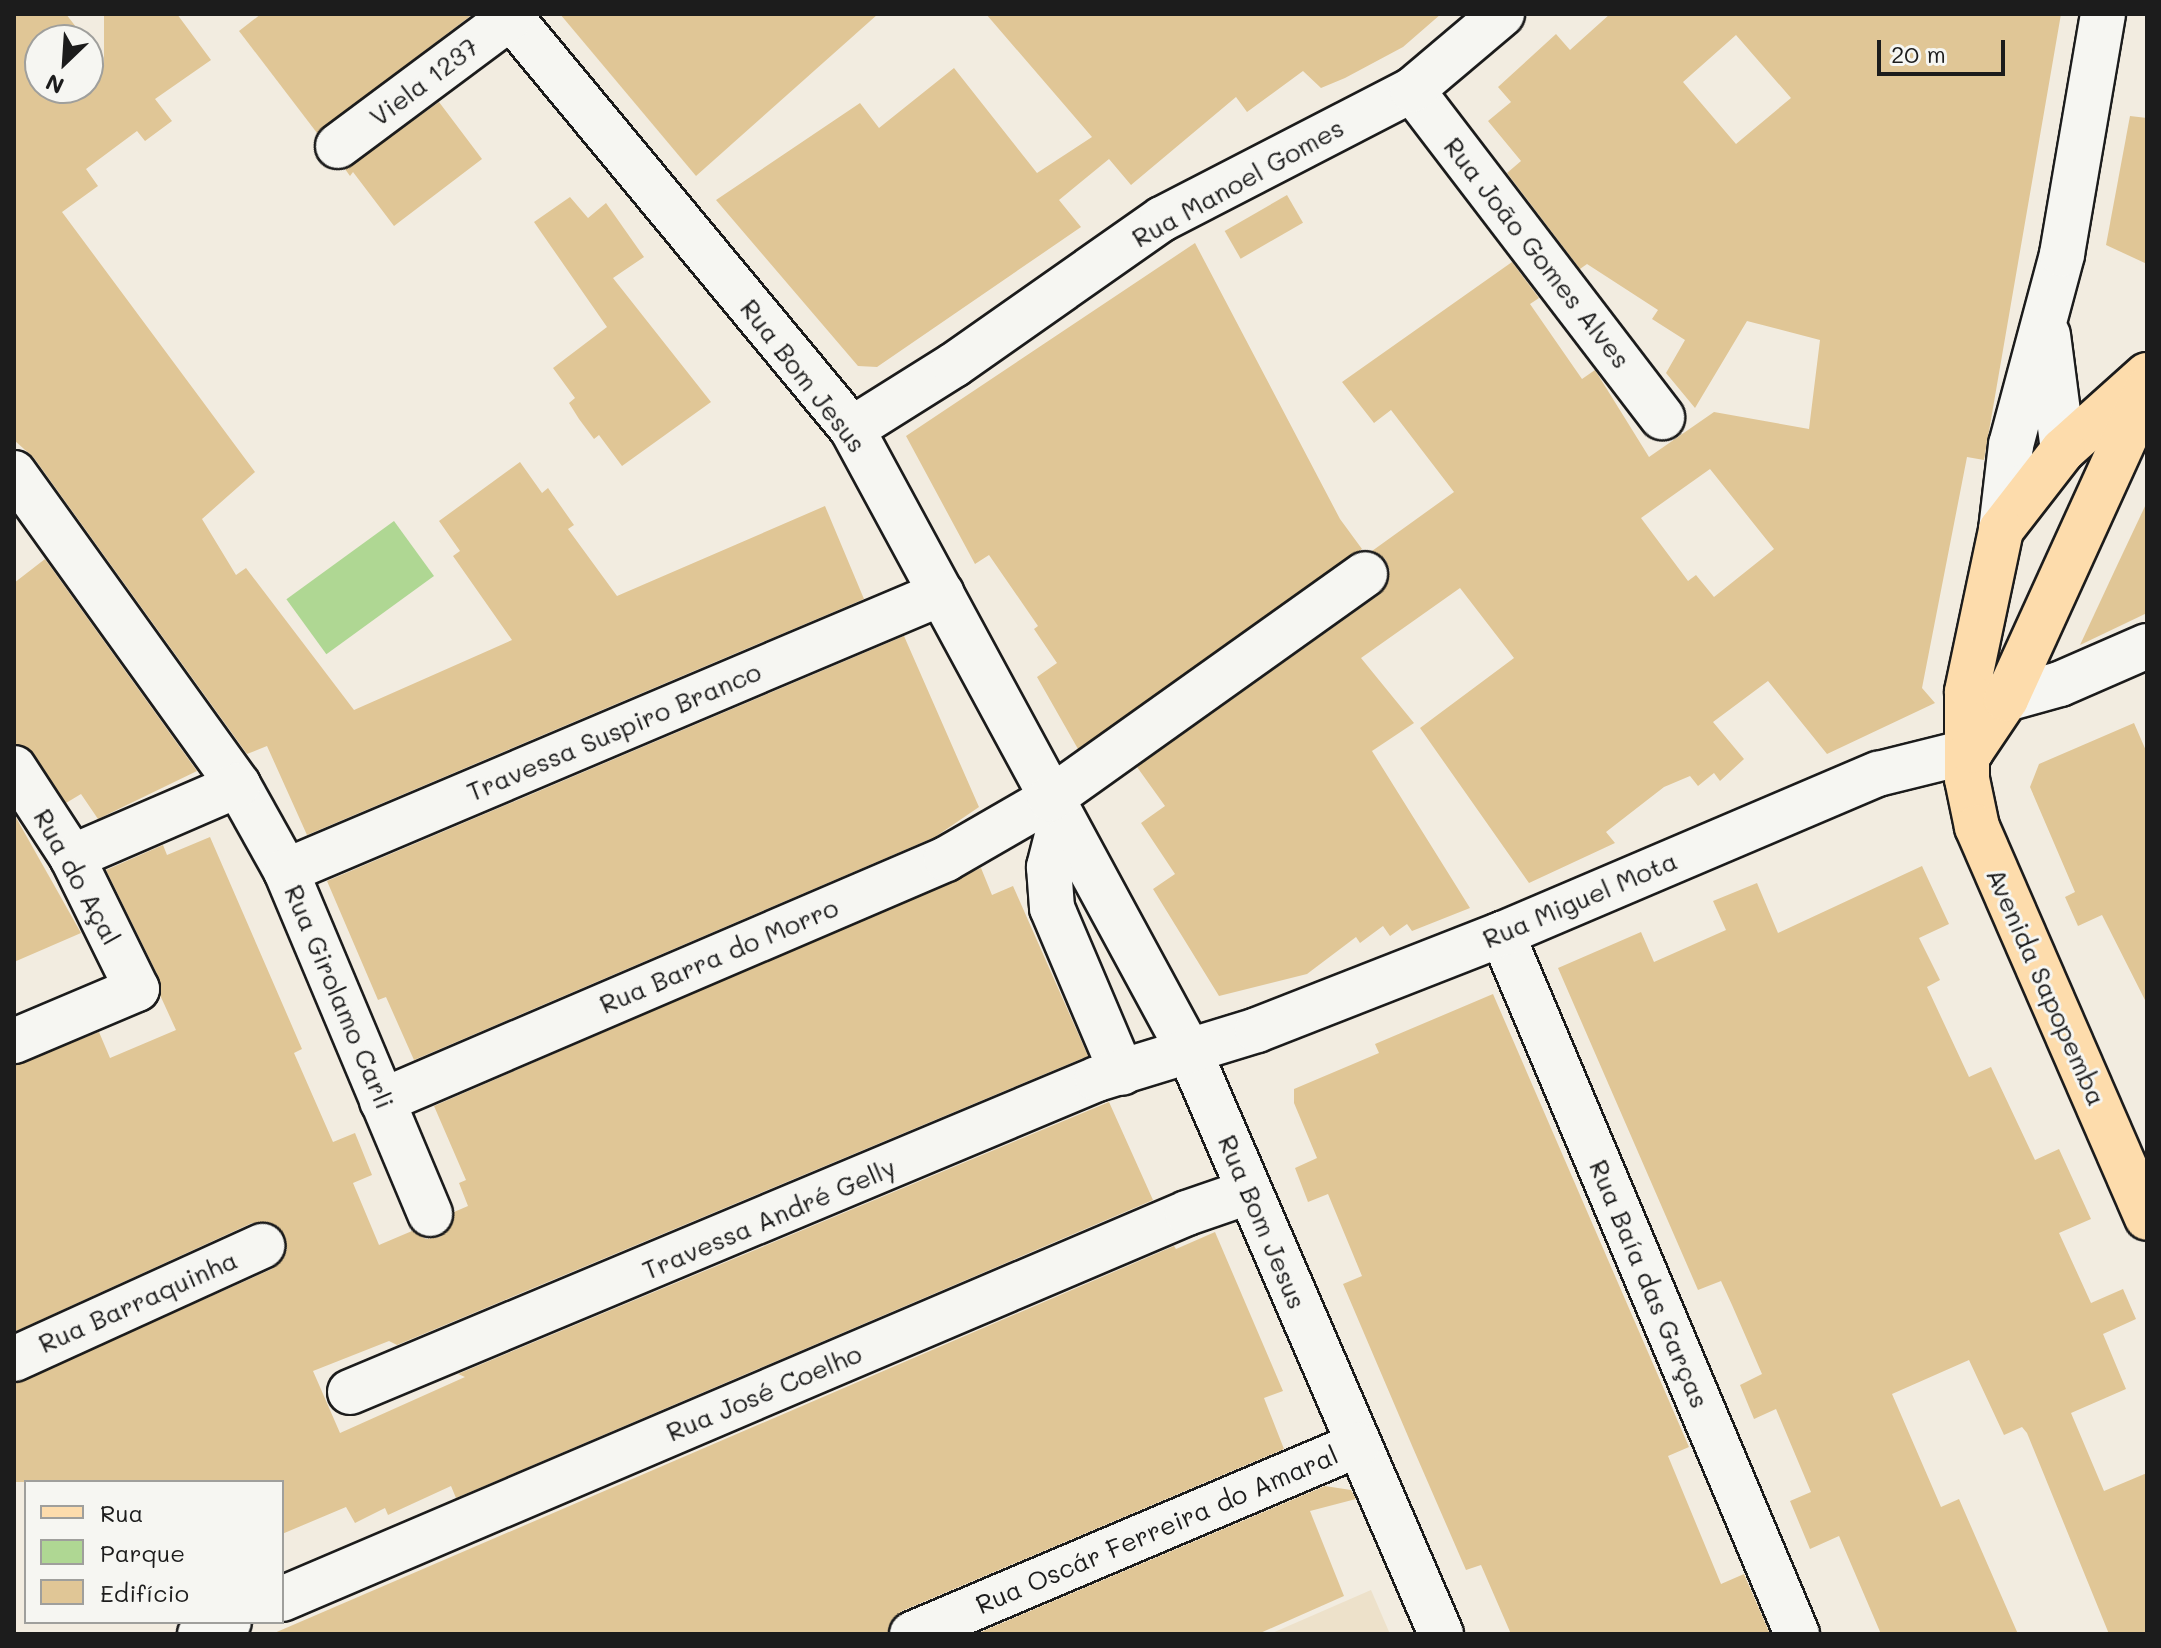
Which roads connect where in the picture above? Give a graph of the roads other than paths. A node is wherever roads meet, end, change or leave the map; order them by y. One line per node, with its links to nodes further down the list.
1 (1502, 14): 4 (street, Rua Manoel Gomes)
2 (2103, 14): 6 (street)
3 (509, 16): 5 (street, Viela 1237); 10 (street, Rua Bom Jesus)
4 (1412, 90): 9 (street, Rua João Gomes Alves); 10 (street, Rua Manoel Gomes)
5 (338, 146)
6 (2046, 313): 11 (street); 13 (street)
7 (2147, 375): 11 (main road, Avenida Sapopemba)
8 (2147, 389): 16 (main road, Avenida Sapopemba)
9 (1662, 417)
10 (852, 429): 15 (street, Rua Bom Jesus)
11 (2063, 450): 13 (main road, Avenida Sapopemba); 16 (main road)
12 (14, 473): 21 (street, Rua Girolamo Carli)
13 (2001, 530): 18 (main road, Avenida Sapopemba)
14 (1365, 574): 22 (street, Rua Barra do Morro)
15 (942, 593): 22 (street, Rua Bom Jesus); 24 (street, Travessa Suspiro Branco)
16 (2047, 608): 18 (main road, Avenida Sapopemba)
17 (2147, 646): 18 (street)
18 (1987, 696): 19 (main road, Avenida Sapopemba)
19 (1971, 751): 25 (street, Rua Miguel Mota); 32 (main road, Avenida Sapopemba)
20 (14, 768): 23 (street, Rua do Açal)
21 (238, 785): 23 (street); 24 (street, Rua Girolamo Carli)
22 (1056, 810): 27 (street, Rua Bom Jesus); 28 (street); 29 (street, Rua Barra do Morro)
23 (72, 857): 26 (street, Rua do Açal)
24 (286, 871): 29 (street, Rua Girolamo Carli)
25 (1502, 934): 27 (street, Rua Miguel Mota); 42 (street, Rua Baía das Garças)
26 (14, 1041)
27 (1190, 1053): 28 (street, Travessa André Gelly); 30 (street, Rua Bom Jesus)
28 (1122, 1073): 35 (street, Travessa André Gelly)
29 (382, 1101): 31 (street, Rua Girolamo Carli)
30 (1248, 1192): 36 (street, Rua Bom Jesus); 37 (street, Rua José Coelho)
31 (430, 1214)
32 (2147, 1218)
33 (262, 1246): 34 (street, Rua Barraquinha)
34 (14, 1359)
35 (350, 1392)
36 (1358, 1445): 40 (street, Rua Oscár Ferreira do Amaral); 41 (street, Rua Bom Jesus)
37 (284, 1598)
38 (224, 1624): 39 (street)
39 (200, 1634)
40 (912, 1634)
41 (1441, 1634)
42 (1797, 1634)

